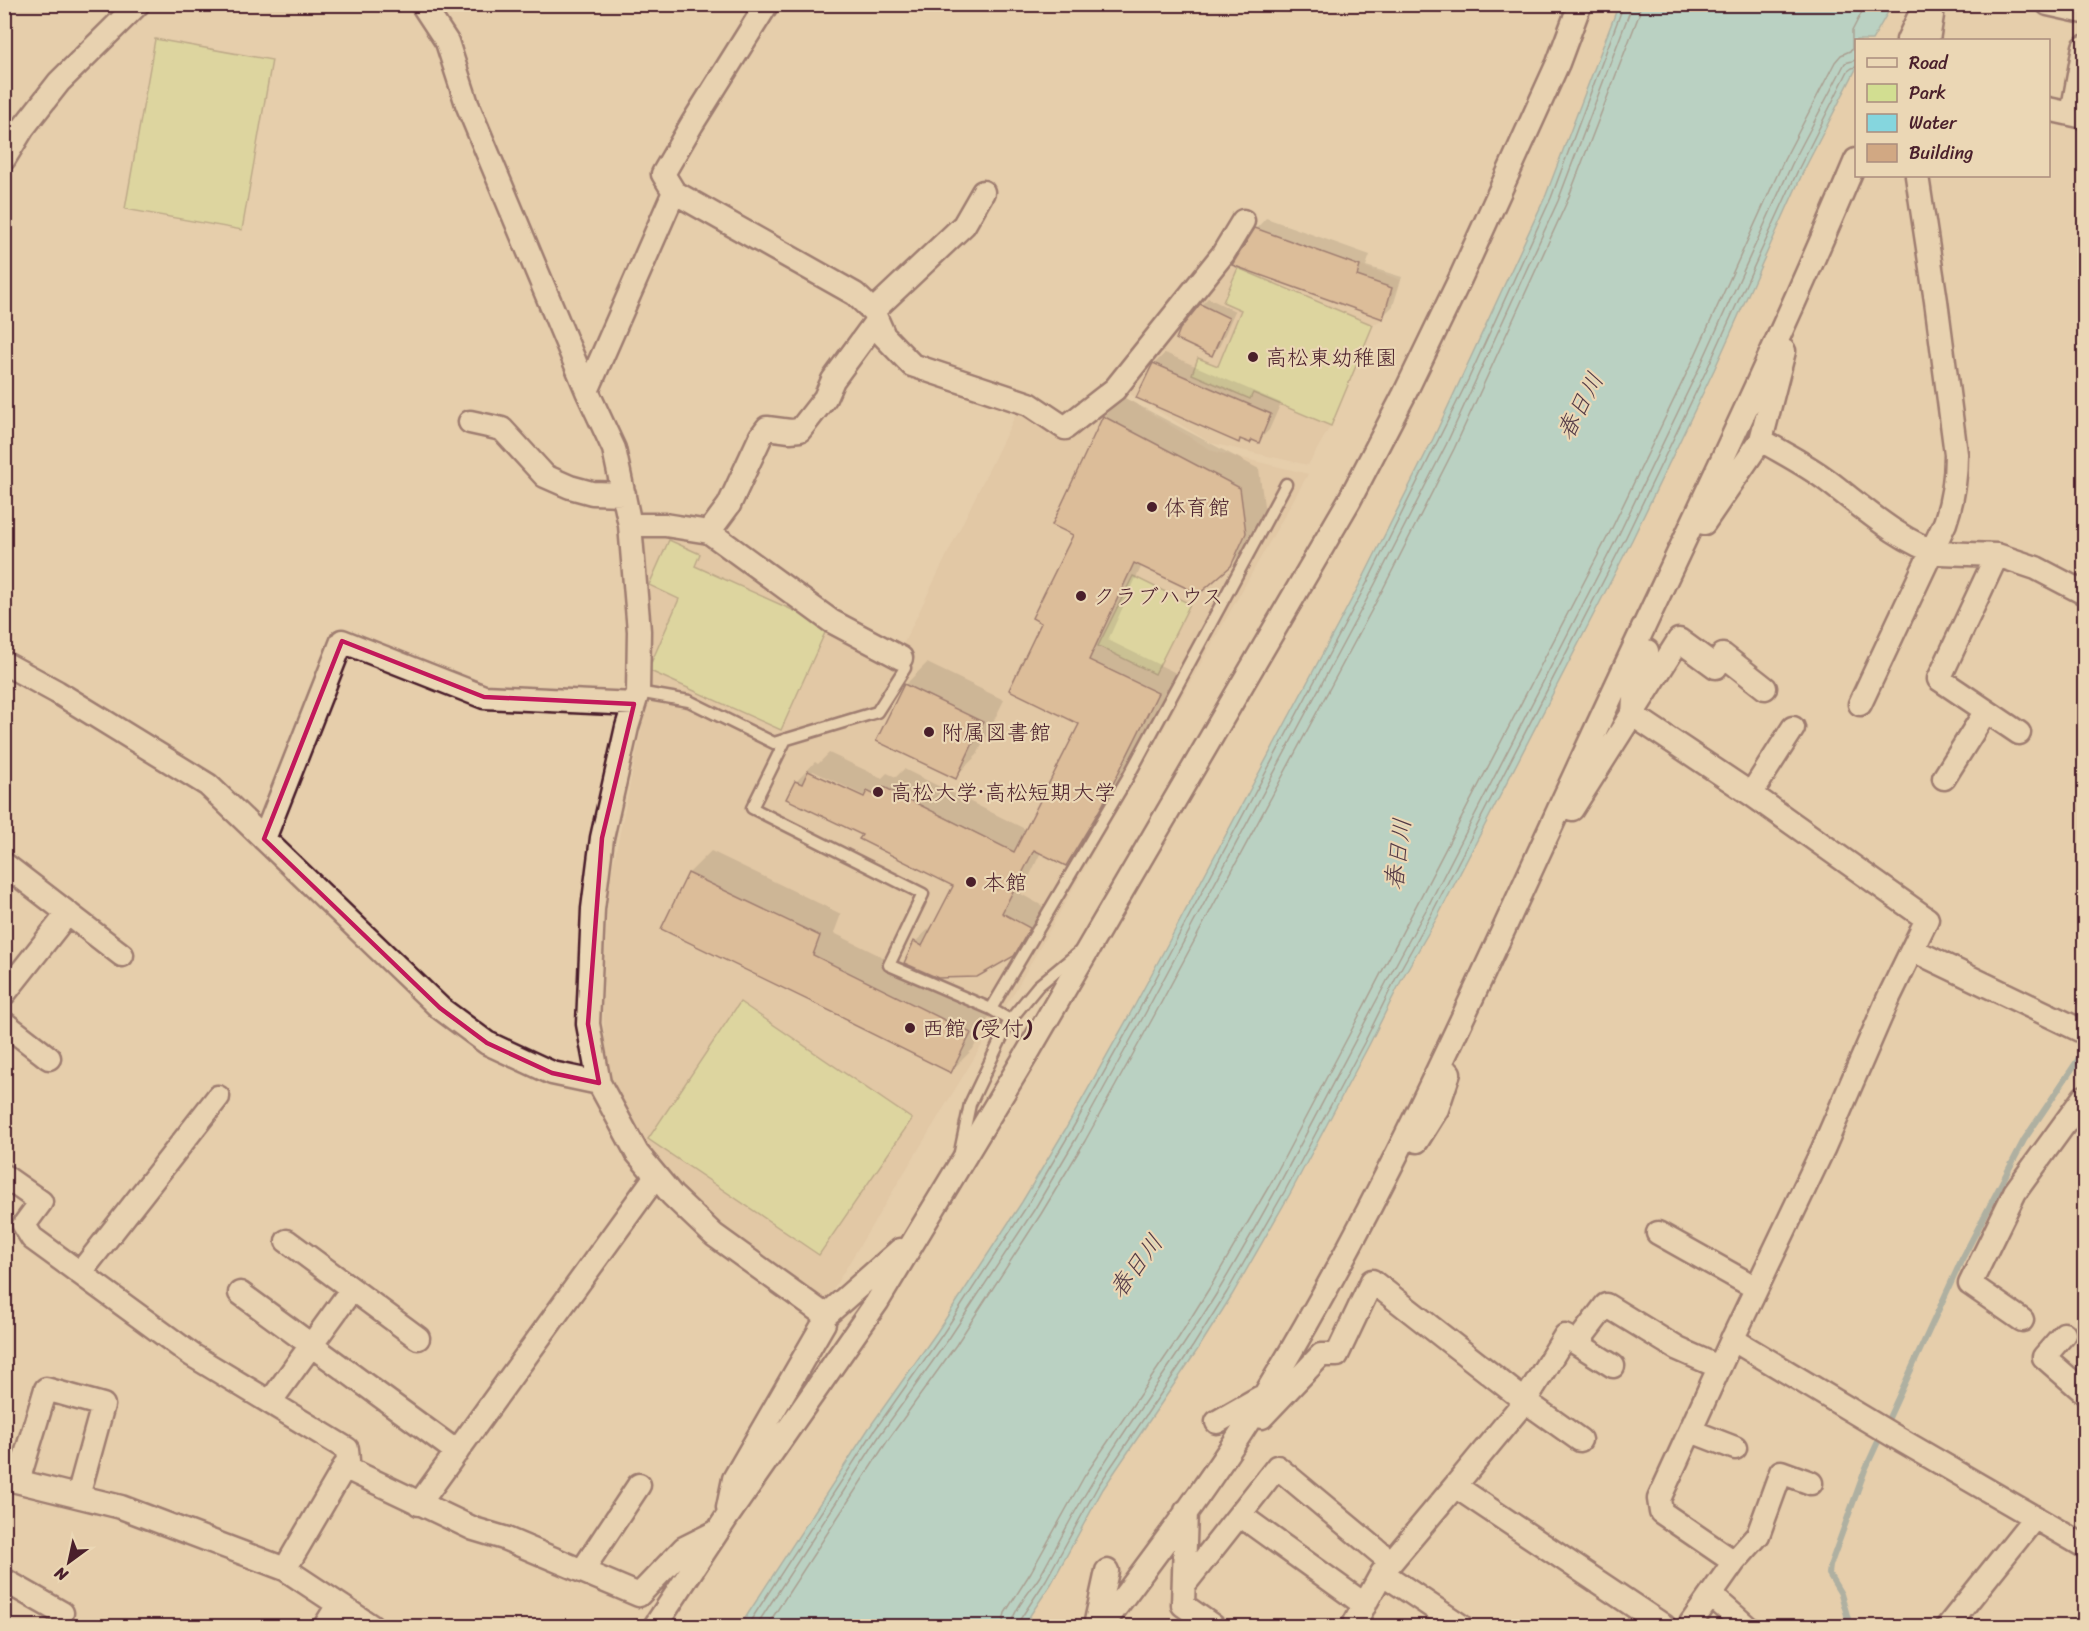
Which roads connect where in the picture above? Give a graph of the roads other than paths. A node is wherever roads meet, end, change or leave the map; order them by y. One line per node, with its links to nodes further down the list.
1 (138, 4): 13 (street)
2 (422, 4): 23 (street)
3 (767, 4): 17 (street)
4 (1580, 4): 52 (street)
5 (1926, 4): 8 (street); 9 (street)
6 (2049, 4): 7 (street)
7 (2085, 12)
8 (1908, 39)
9 (1928, 39)
10 (2085, 48): 12 (street)
11 (2050, 109): 12 (street)
12 (2078, 115)
13 (4, 159)
14 (1855, 165): 20 (street)
15 (1866, 177): 20 (street)
16 (1917, 177): 30 (street)
17 (674, 192): 22 (street); 23 (street)
18 (983, 192): 22 (street)
19 (1243, 220): 22 (street)
20 (1828, 228): 21 (street)
21 (1789, 315): 25 (street); 32 (street)
22 (875, 316): 29 (street)
23 (587, 391): 27 (street)
24 (470, 422): 27 (street)
25 (1761, 440): 30 (street); 32 (street)
26 (1286, 484): 56 (lane)
27 (624, 494): 28 (street)
28 (630, 525): 29 (street); 37 (street)
29 (709, 532): 34 (street)
30 (1931, 550): 31 (street); 38 (street)
31 (1997, 555): 33 (street); 39 (street)
32 (1667, 577): 40 (street); 48 (street)
33 (2085, 593)
34 (903, 663): 43 (lane)
35 (7, 671): 46 (street)
36 (1765, 688): 40 (street)
37 (636, 698): 43 (lane); 46 (street); 61 (street)
38 (1860, 704)
39 (1986, 711): 42 (street); 44 (street)
40 (1633, 715): 45 (street); 47 (street)
41 (1793, 729): 45 (street)
42 (2019, 733)
43 (786, 739): 56 (lane)
44 (1944, 778)
45 (1751, 794): 53 (street)
46 (264, 839): 61 (street)
47 (1553, 845): 48 (street); 50 (street)
48 (1535, 862): 50 (street)
49 (4, 864): 51 (street)
50 (1521, 902): 84 (street)
51 (68, 913): 54 (street); 55 (street)
52 (1096, 937): 57 (lane); 64 (street)
53 (1913, 950): 59 (street); 71 (street)
54 (122, 955)
55 (4, 994)
56 (991, 1009): 57 (lane)
57 (1010, 1020): 64 (lane)
58 (4, 1023): 60 (street)
59 (2085, 1032)
60 (49, 1058)
61 (600, 1083): 66 (street)
62 (218, 1097): 70 (street)
63 (2085, 1097): 75 (street)
64 (955, 1173): 68 (street)
65 (4, 1176): 70 (street)
66 (656, 1176): 74 (street); 92 (street)
67 (1658, 1233): 71 (street)
68 (918, 1234): 74 (street); 103 (street)
69 (287, 1241): 72 (street)
70 (80, 1273): 86 (street)
71 (1756, 1288): 78 (street)
72 (352, 1290): 77 (street); 80 (street)
73 (240, 1293): 80 (street)
74 (823, 1318): 103 (street)
75 (2022, 1320)
76 (2064, 1334): 83 (street)
77 (418, 1338)
78 (1732, 1339): 82 (street); 102 (street)
79 (1577, 1343): 81 (street); 82 (street); 85 (street)
80 (311, 1346): 86 (street); 92 (street)
81 (1613, 1366)
82 (1719, 1367): 89 (street)
83 (2085, 1392)
84 (1266, 1394): 87 (street); 88 (street)
85 (1525, 1401): 88 (street); 90 (street); 97 (street)
86 (270, 1402): 93 (street)
87 (1217, 1422)
88 (1244, 1426): 100 (street)
89 (1691, 1431): 91 (street); 105 (street)
90 (1580, 1440)
91 (1735, 1448)
92 (457, 1452): 99 (street)
93 (344, 1467): 99 (street); 107 (street)
94 (11, 1480): 98 (street); 98 (street)
95 (1811, 1483): 105 (street)
96 (639, 1485): 108 (street)
97 (1455, 1486): 106 (street); 124 (street)
98 (78, 1496): 107 (street)
99 (420, 1504): 108 (street)
100 (1186, 1510): 111 (street); 120 (street)
101 (1240, 1515): 106 (street); 111 (street); 114 (street)
102 (2034, 1517): 104 (street); 127 (street)
103 (722, 1524): 108 (street); 118 (street)
104 (2085, 1546)
105 (1734, 1562): 112 (street)
106 (1387, 1567): 114 (street); 123 (street)
107 (285, 1569): 113 (street)
108 (582, 1571)
109 (1107, 1571): 119 (street)
110 (4, 1580): 115 (street)
111 (1184, 1585): 121 (street)
112 (1711, 1595): 125 (street); 126 (street)
113 (338, 1605): 116 (street); 117 (street)
114 (1365, 1605): 122 (street)
115 (62, 1613)
116 (325, 1626)
117 (371, 1626)
118 (655, 1626)
119 (1095, 1626)
120 (1102, 1626)
121 (1213, 1626)
122 (1353, 1626)
123 (1461, 1626)
124 (1664, 1626)
125 (1689, 1626)
126 (1746, 1626)
127 (1948, 1626)

